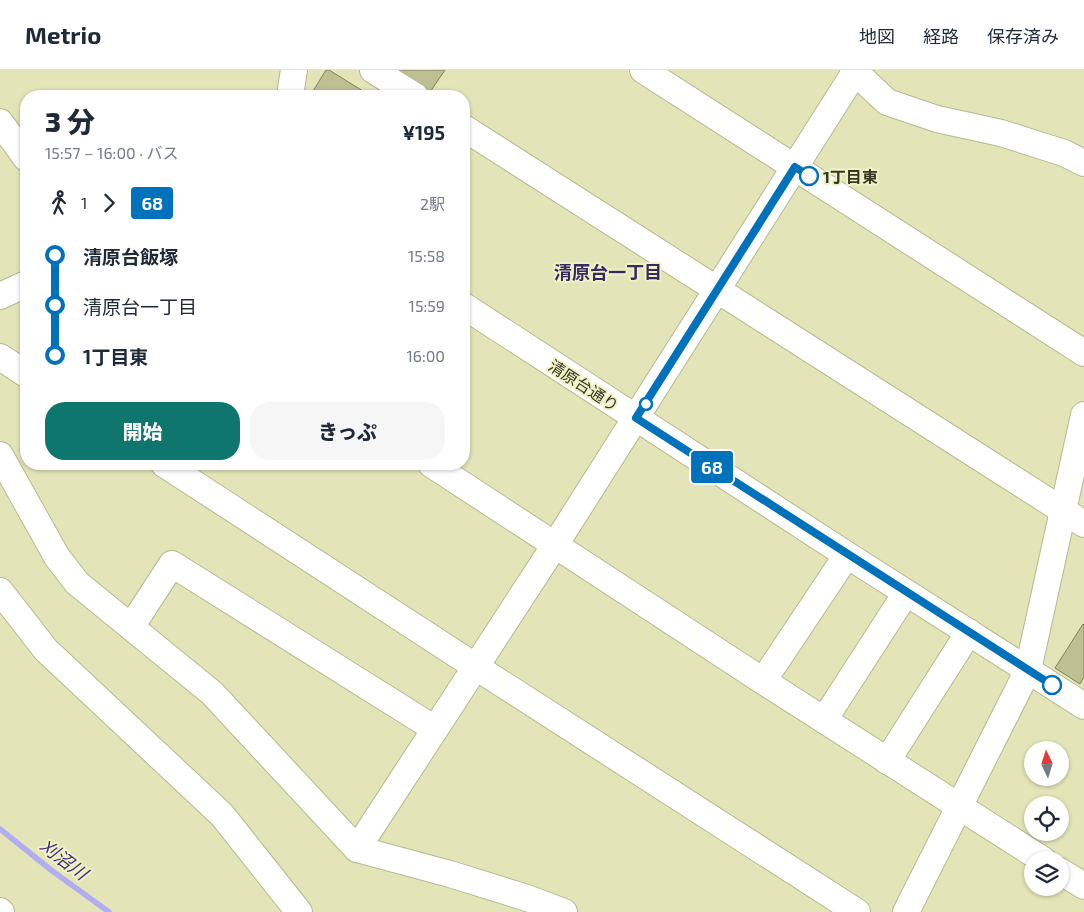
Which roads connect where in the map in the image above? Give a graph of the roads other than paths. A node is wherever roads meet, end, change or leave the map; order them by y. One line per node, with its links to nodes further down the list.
1 (294, 70): 5 (street)
2 (373, 70): 6 (street)
3 (642, 70): 11 (street)
4 (854, 71): 10 (street); 11 (street)
5 (291, 90)
6 (405, 90)
7 (0, 122): 9 (street)
8 (470, 132): 13 (street)
9 (20, 150)
10 (1084, 163)
11 (795, 167): 13 (street); 16 (street)
12 (20, 287): 14 (street)
13 (718, 290): 20 (street); 24 (street)
14 (0, 296)
15 (470, 310): 20 (street, 清原台通り)
16 (1084, 353)
17 (0, 357): 18 (street)
18 (20, 370)
19 (1084, 415): 24 (street)
20 (636, 418): 25 (street); 26 (street, 清原台通り)
21 (0, 455): 29 (street)
22 (173, 470): 31 (street)
23 (440, 470): 25 (street)
24 (1073, 517): 32 (street)
25 (555, 545): 31 (street); 33 (street)
26 (847, 555): 28 (street, 清原台通り); 33 (street)
27 (0, 591): 43 (street)
28 (906, 592): 30 (street, 清原台通り); 35 (street)
29 (131, 627): 36 (street); 39 (street)
30 (969, 632): 32 (street, 清原台通り); 37 (street)
31 (476, 667): 36 (street); 45 (street)
32 (1028, 670): 34 (street, 清原台通り); 38 (street)
33 (763, 681): 35 (street)
34 (1084, 706)
35 (824, 720): 37 (street)
36 (436, 729): 39 (street)
37 (887, 761): 38 (street)
38 (959, 808): 40 (street); 46 (street)
39 (357, 849): 44 (street)
40 (1028, 851)
41 (1069, 877): 42 (street)
42 (1084, 886)
43 (299, 912)
44 (564, 912)
45 (858, 912)
46 (906, 912)

